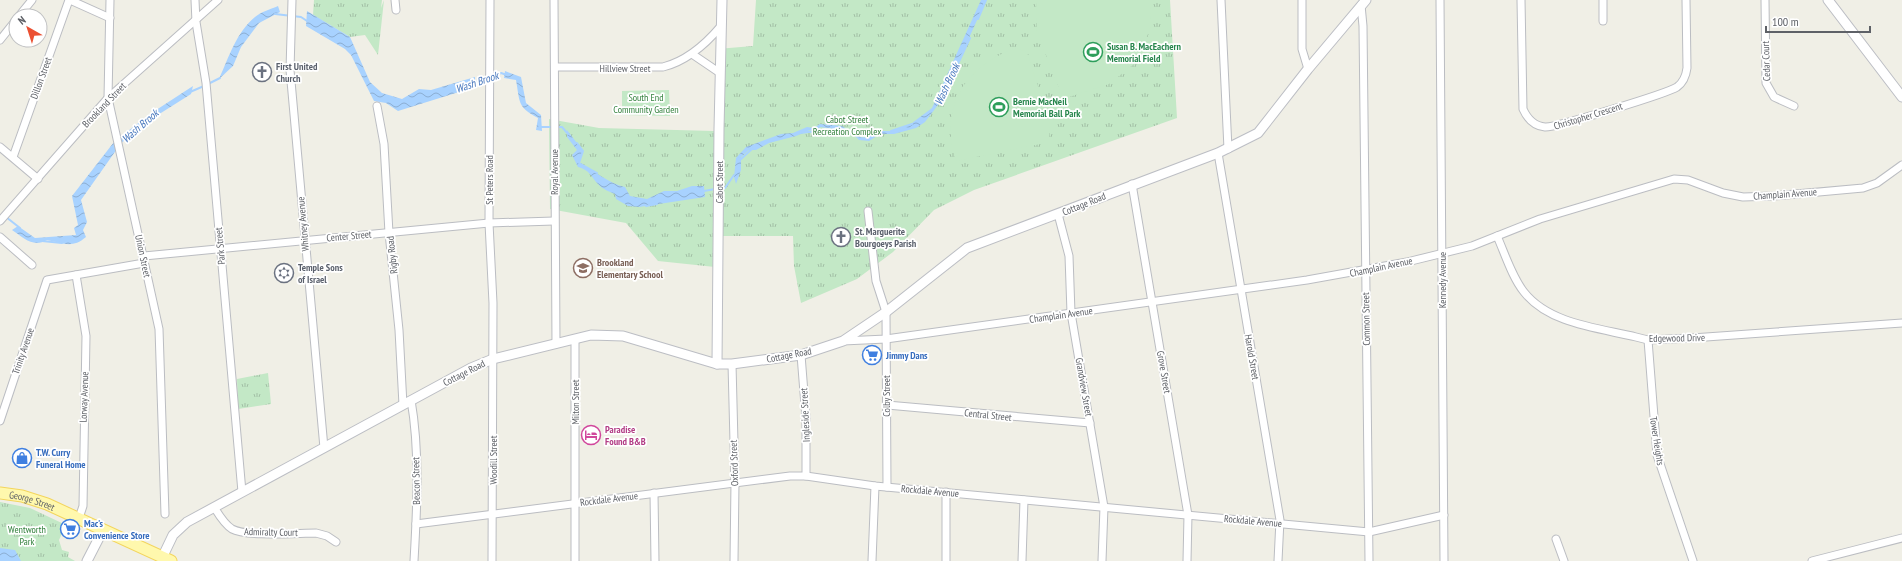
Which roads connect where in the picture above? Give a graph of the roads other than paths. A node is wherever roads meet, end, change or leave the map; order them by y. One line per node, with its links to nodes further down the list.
1 (32, 0): 20 (street)
2 (70, 0): 22 (street); 39 (street, Dillon Street)
3 (110, 0): 22 (street, Union Street)
4 (195, 0): 24 (street, Park Street)
5 (218, 0): 24 (street, Brookland Street)
6 (292, 0): 51 (street, Whitney Avenue)
7 (395, 0): 21 (street)
8 (490, 0): 47 (street, St Peters Road)
9 (554, 0): 29 (street, Royal Avenue)
10 (722, 0): 25 (main road, Cabot Street)
11 (1221, 0): 37 (street)
12 (1302, 0): 30 (street)
13 (1440, 0): 53 (street, Kennedy Avenue)
14 (1521, 0): 16 (street, Christopher Crescent)
15 (1603, 0): 23 (street)
16 (1686, 0)
17 (1765, 0): 35 (street, Cedar Court)
18 (1828, 0): 32 (main road)
19 (1364, 3): 30 (main road, Cottage Road); 56 (street, Common Street)
20 (26, 8)
21 (396, 10)
22 (110, 18): 33 (street, Union Street)
23 (1603, 21)
24 (196, 22): 33 (street, Brookland Street); 52 (street, Park Street)
25 (721, 26): 28 (street, Hillview Street); 31 (main road, Cabot Street)
26 (8, 30): 27 (street)
27 (0, 40)
28 (692, 54): 29 (street, Hillview Street); 31 (street)
29 (555, 67): 46 (street, Royal Avenue)
30 (1308, 69): 37 (main road, Cottage Road)
31 (720, 73): 71 (main road, Cabot Street)
32 (1902, 97)
33 (108, 98): 41 (street, Brookland Street); 54 (street, Union Street)
34 (377, 106): 48 (street, Rigby Road)
35 (1794, 106)
36 (0, 147): 39 (street)
37 (1228, 149): 38 (main road, Cottage Road)
38 (1218, 153): 42 (main road, Cottage Road); 59 (street, Harold Street)
39 (13, 156): 41 (street)
40 (1902, 165): 49 (street, Champlain Avenue)
41 (38, 179): 45 (street, Brookland Street)
42 (1132, 184): 44 (main road, Cottage Road); 60 (street, Grove Street)
43 (868, 210): 61 (street, Colby Street)
44 (1058, 214): 61 (main road, Cottage Road); 62 (street, Grandview Street)
45 (0, 221)
46 (554, 221): 47 (street, Center Street); 68 (street, Royal Avenue)
47 (489, 223): 48 (street, Center Street); 70 (street, St Peters Road)
48 (389, 233): 51 (street, Center Street); 73 (street, Rigby Road)
49 (1497, 236): 53 (street, Champlain Avenue); 66 (street, Edgewood Drive)
50 (0, 237): 55 (street)
51 (304, 241): 52 (street, Center Street); 77 (street, Whitney Avenue)
52 (220, 248): 54 (street, Center Street); 82 (street, Park Street)
53 (1442, 254): 56 (street, Champlain Avenue); 93 (street, Kennedy Avenue)
54 (144, 259): 57 (street, Center Street); 90 (street, Union Street)
55 (32, 265)
56 (1366, 270): 59 (street, Champlain Avenue); 98 (street, Common Street)
57 (76, 275): 58 (street, Center Street); 94 (street, Lorway Avenue)
58 (47, 280): 75 (street, Trinity Avenue)
59 (1241, 290): 60 (street, Champlain Avenue); 96 (street, Harold Street)
60 (1152, 302): 62 (street, Champlain Avenue); 92 (street, Grove Street)
61 (886, 312): 65 (street, Colby Street); 67 (main road, Cottage Road)
62 (1071, 313): 65 (street, Champlain Avenue); 76 (street, Grandview Street)
63 (1902, 323): 66 (street, Edgewood Drive)
64 (575, 339): 68 (main road, Cottage Road); 71 (main road, Cottage Road); 87 (street, Milton Street)
65 (886, 339): 67 (street, Champlain Avenue); 74 (street, Colby Street)
66 (1648, 340): 118 (street, Tower Heights)
67 (843, 341): 69 (main road, Cottage Road)
68 (556, 344): 70 (main road, Cottage Road)
69 (801, 355): 72 (main road, Cottage Road); 78 (street, Ingleside Street)
70 (493, 359): 73 (main road, Cottage Road); 91 (street, Woodill Street)
71 (717, 364): 72 (main road, Cottage Road)
72 (732, 364): 79 (street, Oxford Street)
73 (407, 403): 77 (main road, Cottage Road); 95 (street, Beacon Street)
74 (887, 405): 76 (street, Central Street); 81 (street, Colby Street)
75 (0, 421)
76 (1090, 423): 89 (street, Grandview Street)
77 (324, 448): 82 (main road, Cottage Road)
78 (806, 476): 79 (street, Rockdale Avenue); 80 (street, Rockdale Avenue)
79 (735, 482): 85 (street, Rockdale Avenue); 108 (street, Oxford Street)
80 (875, 486): 81 (street, Rockdale Avenue); 109 (street)
81 (887, 487): 83 (street, Rockdale Avenue)
82 (242, 492): 88 (main road, Cottage Road)
83 (946, 492): 86 (street, Rockdale Avenue); 110 (street)
84 (0, 493): 94 (main road, George Street)
85 (654, 493): 87 (street, Rockdale Avenue); 107 (street)
86 (1024, 500): 89 (street, Rockdale Avenue); 111 (street)
87 (575, 503): 91 (street, Rockdale Avenue); 106 (street, Milton Street)
88 (214, 507): 101 (street, Admiralty Court); 102 (main road, Cottage Road)
89 (1104, 507): 92 (street, Rockdale Avenue); 112 (street, Grandview Street)
90 (166, 514)
91 (492, 514): 95 (street, Rockdale Avenue); 105 (street, Woodill Street)
92 (1188, 515): 96 (street, Rockdale Avenue); 113 (street, Grove Street)
93 (1444, 515): 98 (street, Rockdale Avenue); 116 (street, Kennedy Avenue)
94 (79, 518): 97 (main road, George Street)
95 (416, 524): 104 (street, Beacon Street)
96 (1280, 524): 98 (street, Rockdale Avenue); 114 (street, Harold Street)
97 (103, 530): 102 (main road, George Street); 103 (main road)
98 (1369, 532): 115 (street, Common Street)
99 (1902, 538): 119 (street)
100 (1556, 539): 117 (street)
101 (336, 542)
102 (167, 559)
103 (87, 561)
104 (414, 561)
105 (492, 561)
106 (575, 561)
107 (655, 561)
108 (734, 561)
109 (872, 561)
110 (946, 561)
111 (1022, 561)
112 (1102, 561)
113 (1186, 561)
114 (1278, 561)
115 (1369, 561)
116 (1444, 561)
117 (1564, 561)
118 (1693, 561)
119 (1812, 561)

